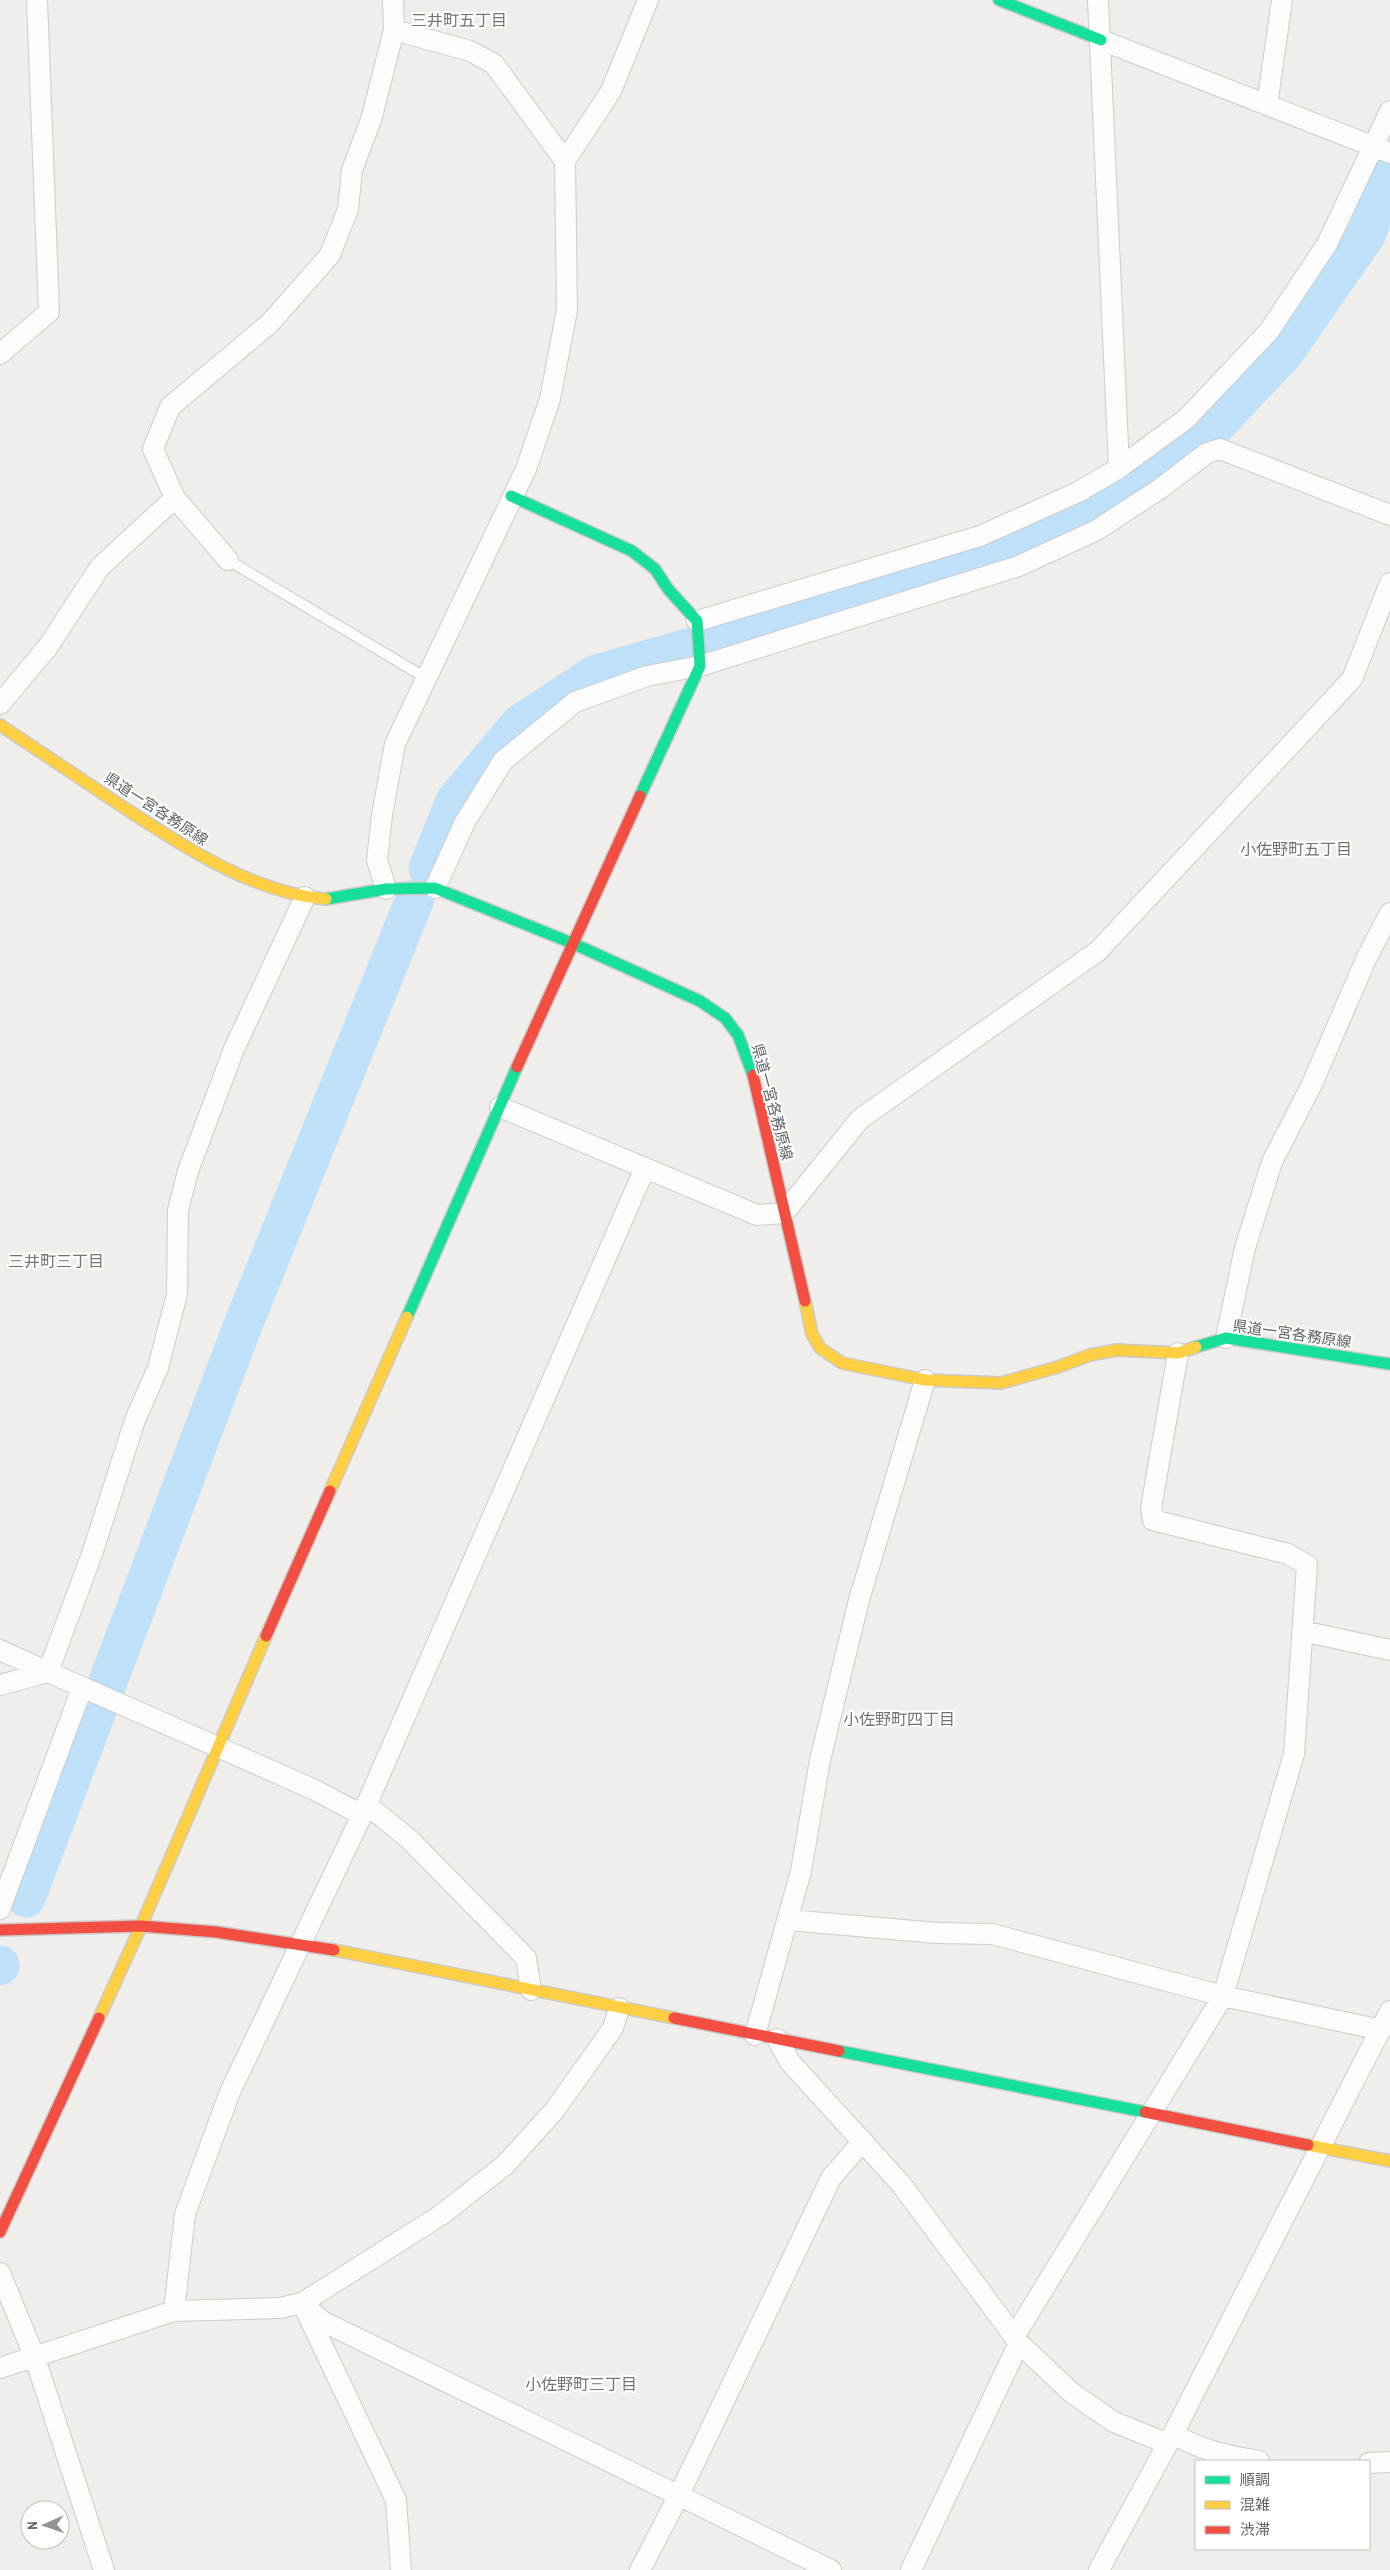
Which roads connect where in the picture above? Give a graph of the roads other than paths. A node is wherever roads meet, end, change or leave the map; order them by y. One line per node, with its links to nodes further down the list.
1 (37, 0): 13 (street)
2 (393, 0): 7 (street)
3 (648, 0): 12 (street)
4 (999, 0): 8 (street)
5 (1098, 0): 8 (street)
6 (1282, 0): 9 (street)
7 (394, 30): 12 (street); 16 (street)
8 (1101, 40): 9 (street); 14 (street)
9 (1268, 105): 11 (street)
10 (1390, 111): 11 (street)
11 (1383, 150): 14 (street)
12 (565, 161): 15 (street)
13 (0, 354)
14 (1119, 468): 20 (street)
15 (511, 496): 20 (street); 22 (street)
16 (175, 498): 18 (street); 23 (street)
17 (1390, 515): 21 (street)
18 (228, 560): 22 (lane)
19 (1390, 583): 32 (street)
20 (698, 627): 21 (street)
21 (700, 662): 25 (street); 29 (street)
22 (426, 678): 26 (street)
23 (0, 704)
24 (0, 725): 27 (street, 県道一宮各務原線)
25 (434, 888): 26 (street, 県道一宮各務原線); 29 (street, 県道一宮各務原線)
26 (386, 889): 27 (street, 県道一宮各務原線)
27 (305, 897): 40 (street)
28 (1390, 913): 33 (street)
29 (572, 943): 30 (street); 32 (street, 県道一宮各務原線)
30 (500, 1107): 31 (street); 43 (street)
31 (645, 1168): 32 (street); 44 (street)
32 (784, 1213): 36 (street, 県道一宮各務原線)
33 (1226, 1338): 34 (street, 県道一宮各務原線); 35 (street, 県道一宮各務原線)
34 (1178, 1353): 36 (street, 県道一宮各務原線); 37 (street)
35 (1390, 1364)
36 (925, 1380): 46 (street)
37 (1302, 1631): 39 (street); 51 (street)
38 (0, 1650): 40 (street)
39 (1390, 1650)
40 (48, 1672): 41 (street); 42 (street)
41 (0, 1685)
42 (96, 1694): 43 (street); 45 (street)
43 (217, 1747): 44 (street); 47 (street)
44 (364, 1810): 49 (street); 50 (street)
45 (0, 1909)
46 (788, 1920): 51 (street); 55 (street)
47 (141, 1926): 48 (street); 49 (street); 61 (street)
48 (0, 1930)
49 (302, 1944): 50 (street); 64 (street)
50 (531, 1990): 52 (street)
51 (1223, 1996): 54 (street); 57 (street)
52 (619, 2008): 55 (street); 63 (street)
53 (1390, 2011): 54 (street)
54 (1381, 2030): 59 (street)
55 (755, 2035): 56 (street)
56 (777, 2039): 57 (street); 58 (street)
57 (1150, 2113): 59 (street); 65 (street)
58 (863, 2141): 65 (street); 72 (street)
59 (1321, 2148): 60 (street); 68 (street)
60 (1390, 2162)
61 (0, 2232)
62 (0, 2273): 66 (street)
63 (302, 2303): 64 (street); 72 (street); 74 (street)
64 (174, 2311): 66 (street)
65 (1016, 2340): 68 (street); 77 (street)
66 (36, 2358): 67 (street); 73 (street)
67 (0, 2368)
68 (1170, 2438): 69 (street); 78 (street)
69 (1252, 2460)
70 (1370, 2462): 71 (street)
71 (1390, 2462)
72 (679, 2495): 75 (street); 76 (street)
73 (104, 2570)
74 (401, 2570)
75 (640, 2570)
76 (832, 2570)
77 (911, 2570)
78 (1098, 2570)

